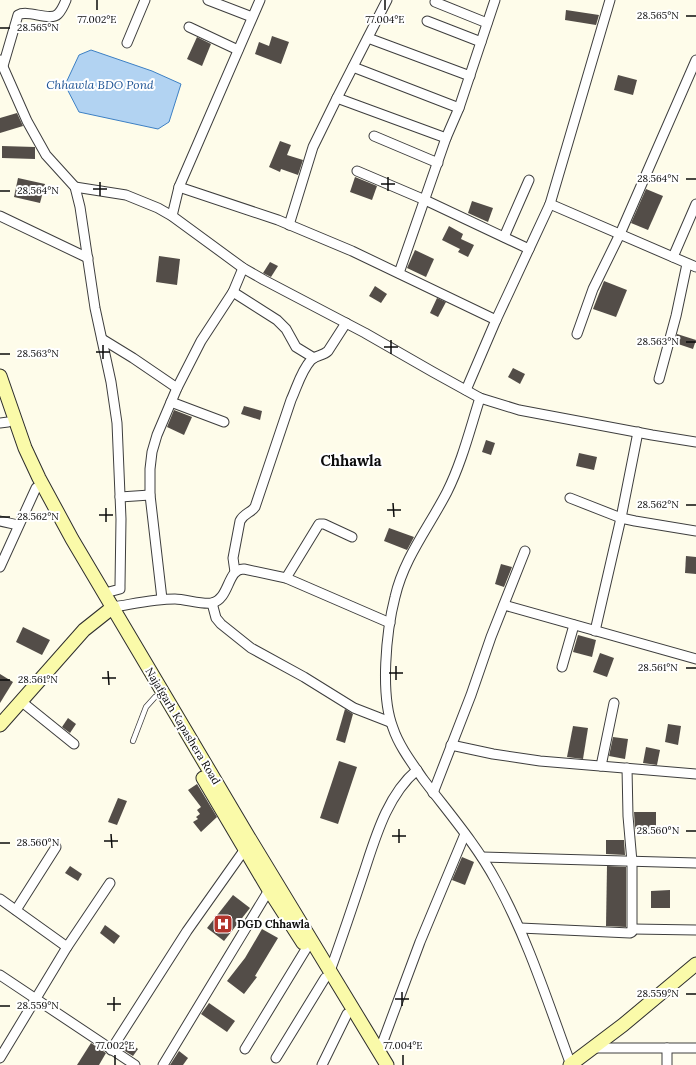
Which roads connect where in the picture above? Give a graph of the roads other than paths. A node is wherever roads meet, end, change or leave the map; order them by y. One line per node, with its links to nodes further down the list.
1 (66, 0): 18 (street)
2 (145, 0): 15 (street)
3 (208, 0): 9 (street)
4 (260, 0): 9 (street)
5 (388, 0): 13 (street)
6 (495, 0): 11 (street)
7 (610, 0): 31 (street)
8 (436, 2): 11 (street)
9 (252, 17): 16 (street)
10 (427, 21): 14 (street)
11 (487, 23): 14 (street)
12 (188, 27): 16 (street)
13 (368, 38): 19 (street); 20 (street)
14 (481, 42): 20 (street)
15 (128, 43)
16 (238, 50): 29 (street)
17 (696, 60): 36 (street)
18 (1, 63): 28 (street)
19 (352, 67): 21 (street); 22 (street)
20 (470, 76): 22 (street)
21 (336, 98): 24 (street); 35 (street)
22 (459, 108): 24 (street)
23 (374, 136): 25 (street)
24 (446, 138): 25 (street)
25 (438, 163): 30 (street)
26 (357, 171): 30 (street)
27 (529, 180): 37 (street)
28 (75, 187): 34 (street); 40 (street)
29 (180, 188): 34 (street); 35 (street)
30 (425, 200): 37 (street); 43 (street)
31 (550, 204): 36 (street); 38 (street)
32 (696, 204): 39 (street)
33 (0, 216): 40 (street)
34 (172, 216): 42 (street)
35 (289, 225): 43 (street)
36 (620, 234): 39 (street); 47 (street)
37 (504, 237): 38 (street)
38 (529, 249): 45 (street)
39 (673, 257): 41 (street)
40 (88, 258): 48 (street)
41 (692, 266): 51 (street)
42 (243, 268): 44 (street); 46 (street)
43 (399, 273): 45 (street)
44 (233, 292): 49 (street); 52 (street)
45 (496, 320): 53 (street)
46 (346, 323): 49 (street); 53 (street)
47 (576, 334)
48 (102, 339): 52 (street); 63 (street)
49 (314, 358): 72 (street)
50 (0, 376): 74 (main road, Najafgarh Kapashera Road)
51 (659, 379)
52 (176, 388): 56 (street)
53 (466, 390): 55 (street)
54 (0, 398): 57 (main road)
55 (480, 398): 59 (street); 79 (street)
56 (171, 402): 58 (street); 62 (street)
57 (4, 422): 61 (main road)
58 (224, 422)
59 (638, 432): 60 (street); 65 (street)
60 (696, 442)
61 (36, 488): 67 (street); 78 (main road)
62 (150, 495): 63 (street); 75 (street)
63 (120, 497): 74 (street)
64 (570, 498): 65 (street)
65 (621, 518): 68 (street); 81 (street)
66 (0, 522): 67 (street)
67 (18, 525): 71 (street)
68 (696, 531)
69 (352, 537): 73 (street)
70 (525, 551): 77 (street)
71 (0, 567)
72 (235, 572): 73 (street); 76 (street)
73 (286, 578): 79 (street)
74 (105, 593): 78 (main road, Najafgarh Kapashera Road)
75 (162, 599): 76 (street); 78 (street)
76 (212, 603): 87 (street)
77 (504, 605): 80 (street); 91 (street)
78 (110, 610): 84 (main road); 85 (main road); 114 (main road, Najafgarh Kapashera Road)
79 (390, 623): 87 (street)
80 (574, 625): 81 (street); 83 (street)
81 (595, 631): 82 (street)
82 (696, 659)
83 (562, 667)
84 (155, 697): 89 (lane); 99 (main road)
85 (22, 702): 88 (main road); 90 (street)
86 (614, 703): 92 (street)
87 (390, 722): 94 (street)
88 (0, 725)
89 (133, 741)
90 (74, 744)
91 (451, 745): 92 (street); 96 (street)
92 (601, 766): 93 (street)
93 (627, 768): 95 (street); 101 (street)
94 (417, 770): 96 (street); 114 (street)
95 (696, 774)
96 (433, 792): 97 (street)
97 (464, 834): 100 (street); 122 (street)
98 (56, 847): 106 (street)
99 (245, 849): 104 (main road); 121 (street)
100 (482, 857): 101 (street); 107 (street)
101 (632, 862): 102 (street); 108 (street)
102 (696, 863)
103 (110, 883): 110 (street)
104 (269, 890): 111 (main road); 126 (street)
105 (0, 900): 106 (street)
106 (16, 910): 110 (street)
107 (520, 928): 108 (street); 130 (street)
108 (633, 929): 109 (street)
109 (696, 930)
110 (67, 947): 115 (street)
111 (306, 949): 114 (main road); 120 (street)
112 (696, 964): 117 (main road)
113 (0, 975): 115 (street)
114 (328, 975): 116 (main road); 122 (main road, Najafgarh Kapashera Road); 124 (street)
115 (35, 999): 121 (street); 123 (street)
116 (347, 1014): 127 (street); 128 (main road)
117 (593, 1048): 118 (street); 130 (main road)
118 (667, 1048): 119 (street); 131 (street)
119 (696, 1048)
120 (245, 1049)
121 (110, 1050): 125 (street)
122 (379, 1052): 129 (main road, Najafgarh Kapashera Road)
123 (0, 1058)
124 (276, 1058)
125 (135, 1065)
126 (163, 1065)
127 (322, 1065)
128 (378, 1065)
129 (387, 1065)
130 (571, 1065)
131 (667, 1065)

